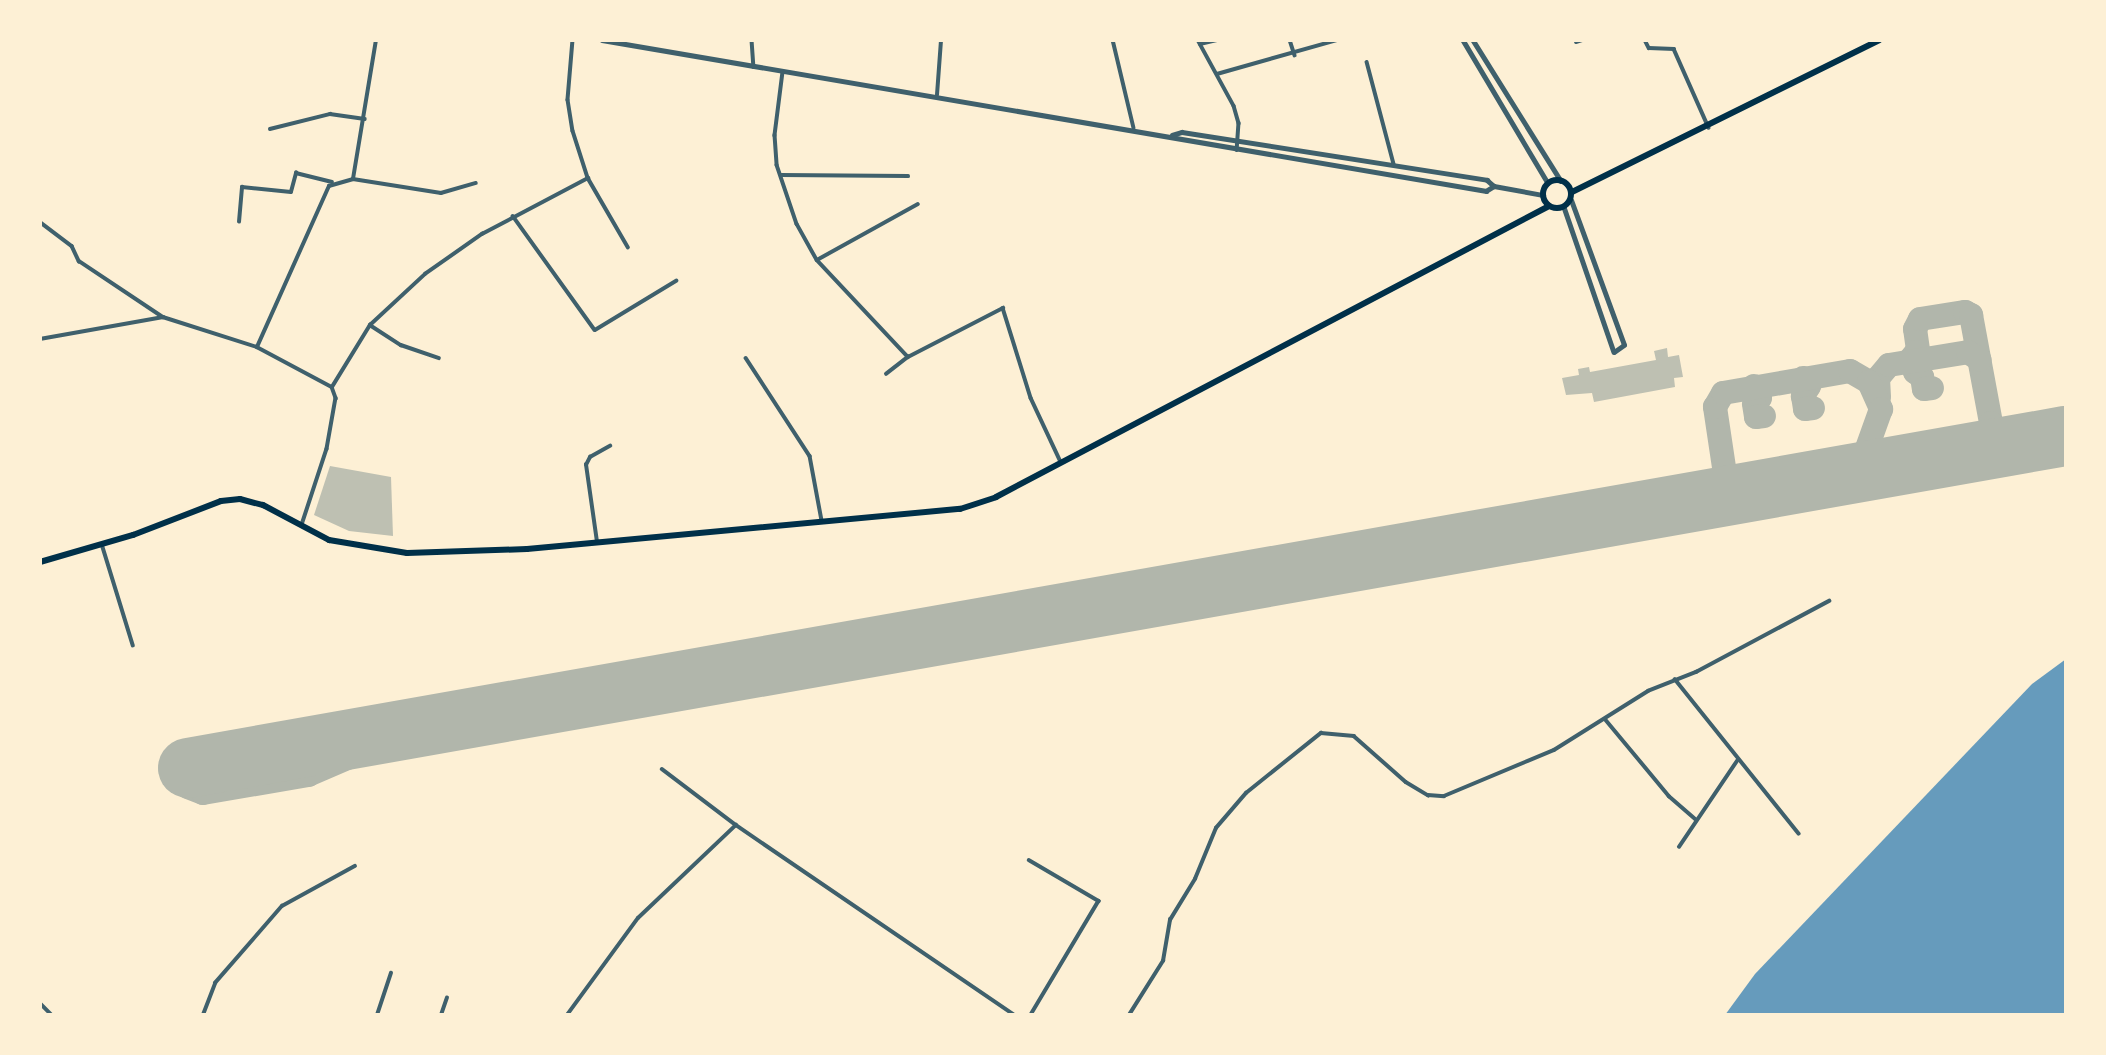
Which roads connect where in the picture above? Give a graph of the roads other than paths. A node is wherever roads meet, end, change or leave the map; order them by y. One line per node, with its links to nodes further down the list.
1 (376, 40): 21 (street)
2 (573, 40): 31 (street)
3 (602, 40): 17 (street)
4 (752, 40): 17 (street)
5 (941, 40): 20 (street)
6 (1113, 40): 22 (street)
7 (1218, 40): 14 (street)
8 (1290, 40): 15 (street)
9 (1337, 40): 15 (street)
10 (1463, 40): 36 (street)
11 (1473, 40): 33 (street)
12 (1646, 40): 23 (street)
13 (1879, 40): 23 (highway)
14 (1199, 42): 19 (street)
15 (1295, 55): 19 (street)
16 (1367, 62): 28 (street)
17 (754, 67): 18 (street)
18 (783, 72): 20 (street); 29 (street)
19 (1217, 74): 26 (street)
20 (937, 95): 22 (street)
21 (365, 119): 24 (street); 32 (street)
22 (1133, 128): 25 (street)
23 (1709, 128): 38 (highway)
24 (270, 129)
25 (1171, 135): 26 (street); 27 (street)
26 (1238, 141): 27 (street); 28 (street)
27 (1237, 150): 37 (street)
28 (1394, 166): 37 (street)
29 (780, 175): 30 (street); 50 (street)
30 (908, 176)
31 (588, 178): 44 (street); 47 (street)
32 (353, 179): 34 (street); 35 (street)
33 (1562, 181): 36 (highway); 38 (highway)
34 (332, 182): 46 (street); 55 (street)
35 (477, 183)
36 (1548, 183): 39 (highway)
37 (1494, 186): 39 (street)
38 (1572, 192): 40 (highway)
39 (1543, 195): 42 (highway)
40 (1570, 200): 43 (highway); 48 (street)
41 (918, 204): 50 (street)
42 (1549, 206): 43 (highway); 62 (highway)
43 (1563, 207): 49 (street)
44 (513, 216): 51 (street); 53 (street)
45 (40, 222): 52 (street)
46 (239, 222)
47 (628, 247)
48 (1591, 250): 49 (street); 49 (street)
49 (1582, 253)
50 (817, 260): 56 (street)
51 (676, 281)
52 (163, 317): 54 (street); 55 (street)
53 (370, 326): 57 (street); 60 (street)
54 (40, 339)
55 (257, 347): 60 (street)
56 (908, 356): 59 (street); 62 (street)
57 (439, 358)
58 (746, 358): 63 (street)
59 (886, 374)
60 (332, 387): 64 (street)
61 (610, 446): 65 (street)
62 (1061, 462): 63 (highway)
63 (822, 523): 65 (highway)
64 (301, 526): 65 (highway); 66 (highway)
65 (597, 543)
66 (102, 544): 67 (highway); 69 (street)
67 (40, 562)
68 (1829, 600): 70 (street)
69 (133, 645)
70 (1675, 679): 71 (street); 72 (street)
71 (1606, 720): 74 (street); 90 (street)
72 (1737, 761): 74 (street); 76 (street)
73 (662, 769): 75 (street)
74 (1695, 819): 77 (street)
75 (736, 825): 87 (street); 88 (street)
76 (1799, 834)
77 (1679, 847)
78 (1029, 860): 89 (street)
79 (355, 866): 84 (street)
80 (391, 973): 85 (street)
81 (447, 998): 86 (street)
82 (40, 1003): 83 (street)
83 (52, 1015)
84 (203, 1015)
85 (377, 1015)
86 (441, 1015)
87 (567, 1015)
88 (1015, 1015)
89 (1031, 1015)
90 (1129, 1015)

